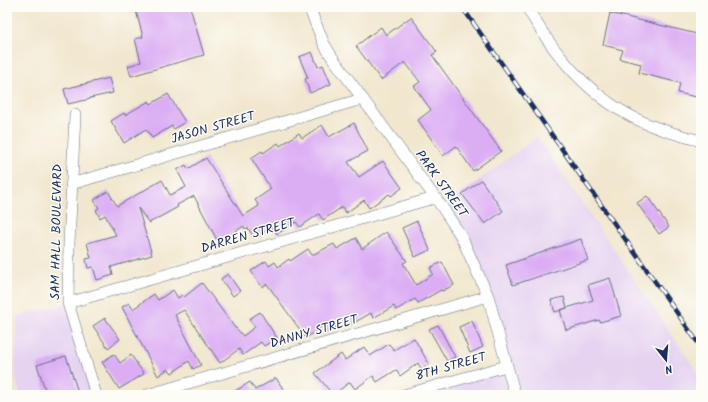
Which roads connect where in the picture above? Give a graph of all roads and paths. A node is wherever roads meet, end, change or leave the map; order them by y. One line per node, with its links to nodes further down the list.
1 (309, 7): 3 (street, PARK STREET)
2 (527, 7): 5 (street)
3 (362, 99): 6 (street, JASON STREET); 7 (street, PARK STREET)
4 (75, 114): 6 (street, SAM HALL BOULEVARD)
5 (701, 142)
6 (71, 184): 9 (street, SAM HALL BOULEVARD)
7 (436, 198): 8 (street, PARK STREET); 9 (street, DARREN STREET)
8 (488, 296): 10 (street, PARK STREET); 12 (street, DANNY STREET)
9 (68, 303): 11 (street, SAM HALL BOULEVARD)
10 (506, 366): 13 (street, 8TH STREET); 14 (street, PARK STREET)
11 (96, 395)
12 (147, 395)
13 (404, 395)
14 (515, 395)

